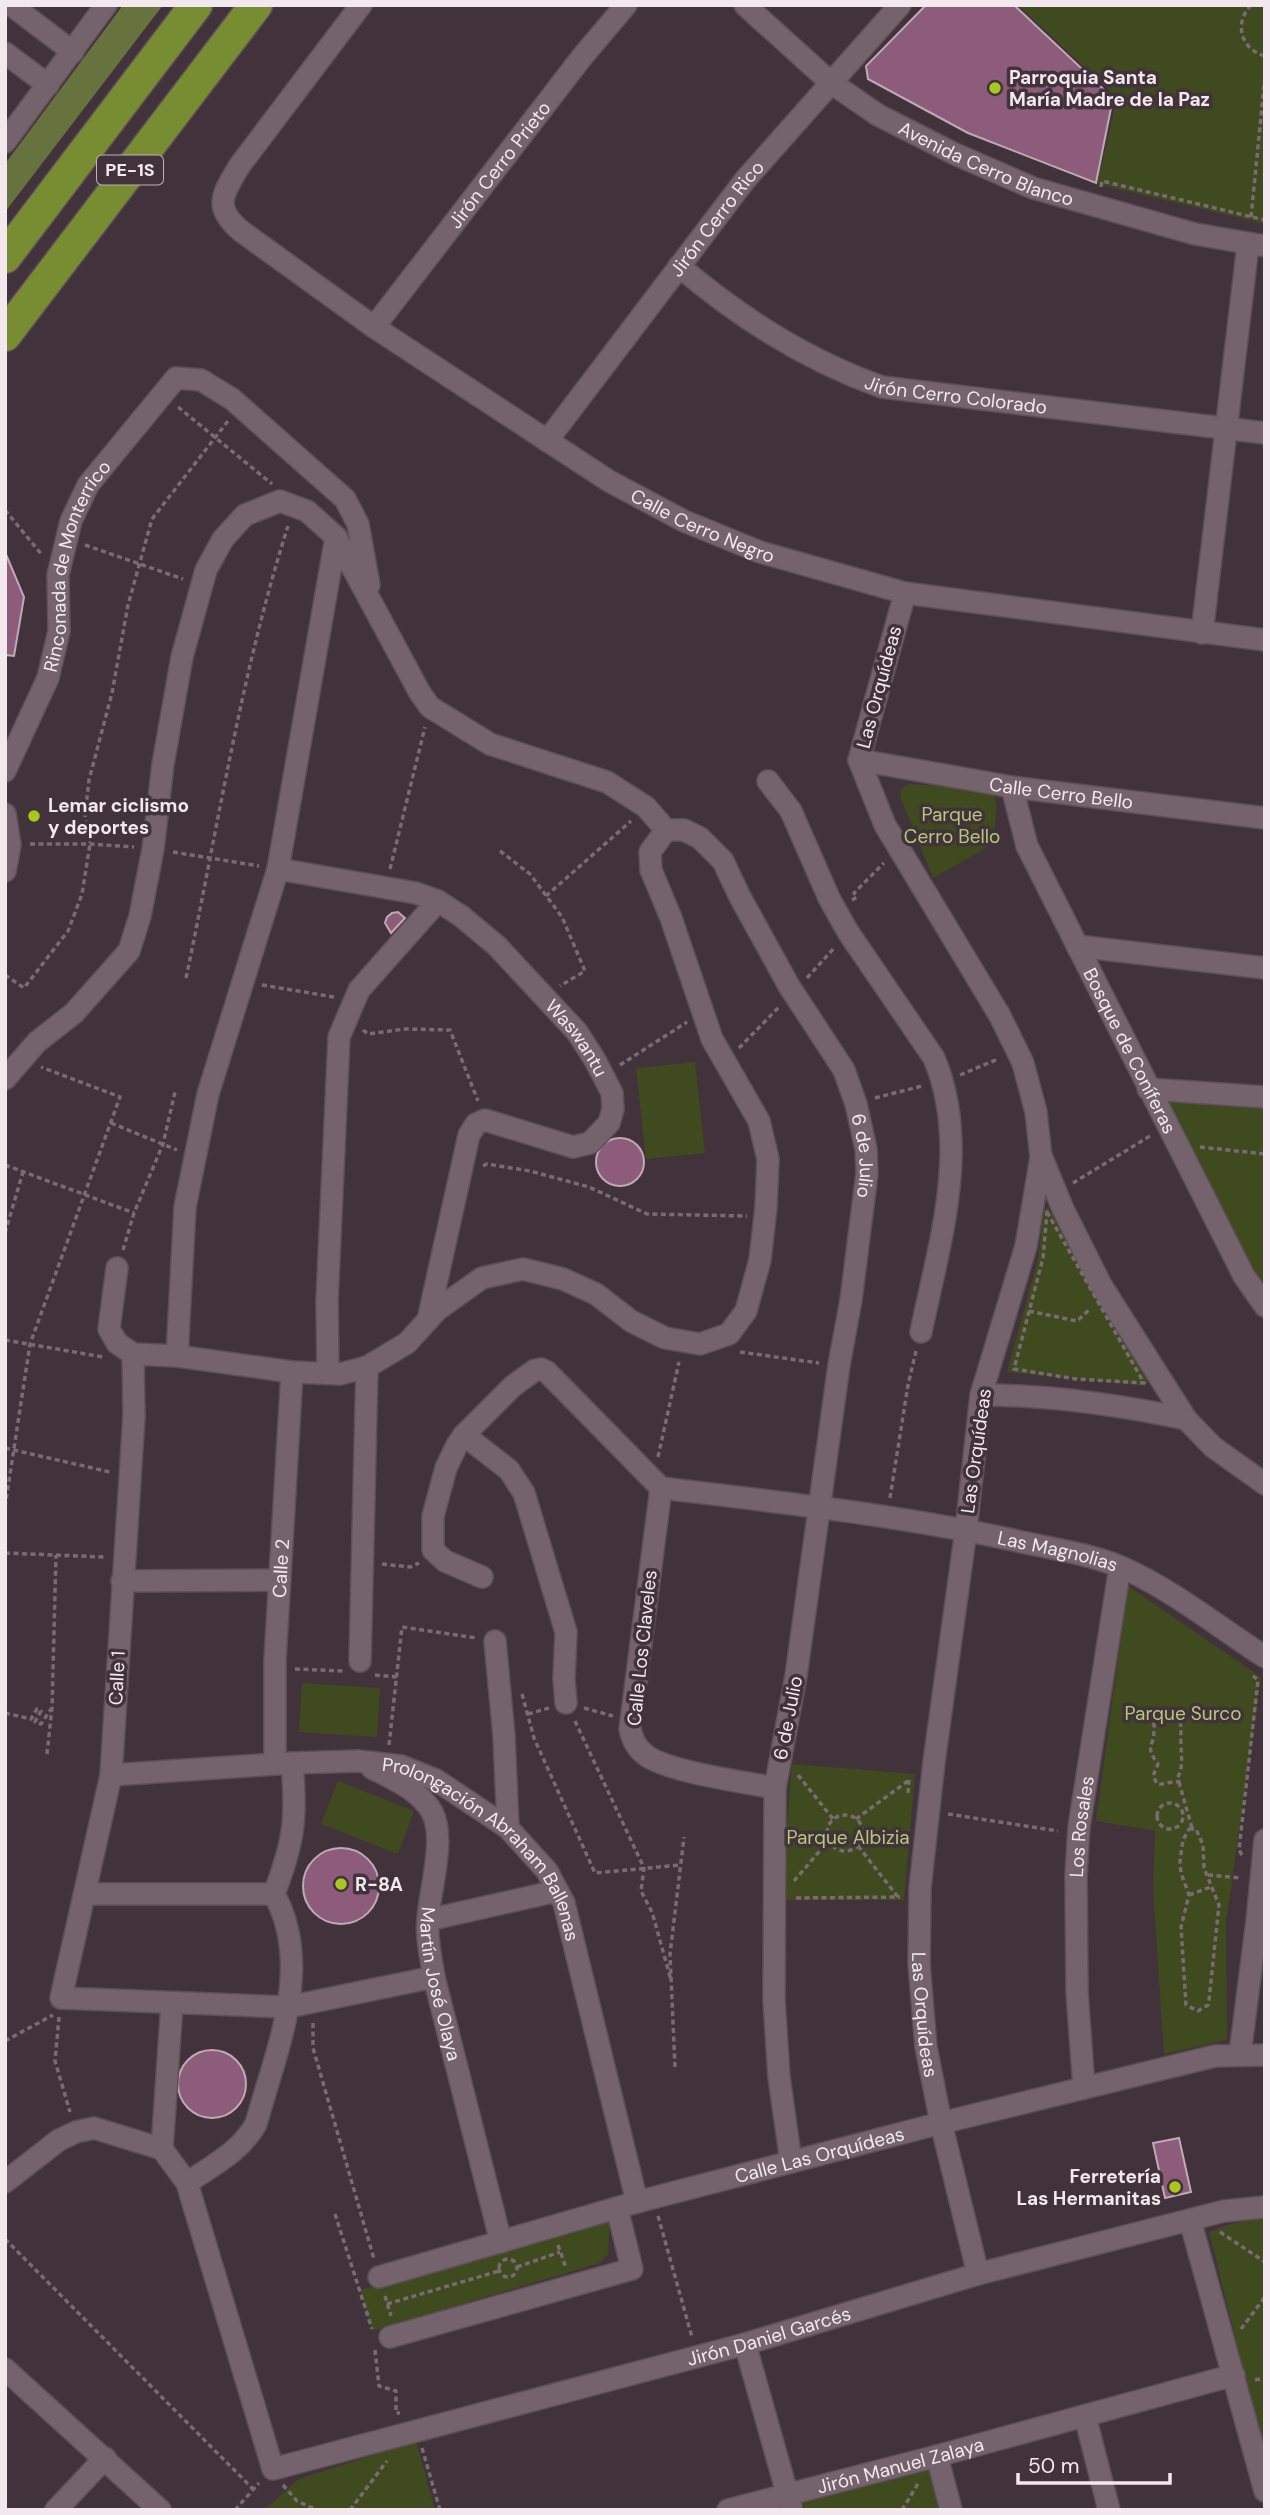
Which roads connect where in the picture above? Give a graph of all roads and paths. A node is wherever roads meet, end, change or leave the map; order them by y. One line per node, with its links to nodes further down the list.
1 (11, 5): 10 (street)
2 (106, 5): 10 (street)
3 (196, 5): 21 (highway, PE-1S)
4 (256, 5): 24 (highway, PE-1S)
5 (361, 5): 23 (street, Calle Cerro Negro)
6 (626, 5): 23 (street, Jirón Cerro Prieto)
7 (745, 5): 14 (street, Avenida Cerro Blanco)
8 (900, 5): 14 (street, Jirón Cerro Rico)
9 (1251, 5): 12 (path)
10 (74, 52): 15 (street)
11 (5, 53): 15 (street)
12 (1265, 56)
13 (1265, 76): 18 (path)
14 (830, 82): 17 (street, Avenida Cerro Blanco); 22 (street, Jirón Cerro Rico)
15 (48, 85): 16 (street)
16 (5, 142)
17 (1096, 207): 18 (path); 20 (street, Avenida Cerro Blanco)
18 (1251, 217): 19 (path)
19 (1265, 220)
20 (1256, 246): 27 (street)
21 (5, 257)
22 (679, 265): 27 (street, Jirón Cerro Colorado); 30 (street, Jirón Cerro Rico)
23 (374, 327): 30 (street, Calle Cerro Negro)
24 (5, 334)
25 (170, 386): 26 (street); 29 (path); 35 (street, Rinconada de Monterrico)
26 (240, 406): 29 (path); 40 (street)
27 (1226, 428): 28 (street, Jirón Cerro Colorado); 41 (street)
28 (1265, 433)
29 (215, 438): 31 (path); 36 (path)
30 (547, 441): 39 (street, Calle Cerro Negro)
31 (265, 507): 32 (street); 38 (street)
32 (295, 507): 34 (street); 63 (path)
33 (5, 510): 37 (path)
34 (336, 537): 40 (street); 54 (street)
35 (66, 538): 36 (path); 37 (street, Rinconada de Monterrico)
36 (140, 564): 38 (path); 62 (path)
37 (58, 575): 45 (street, Rinconada de Monterrico)
38 (201, 586): 68 (street)
39 (905, 593): 41 (street, Calle Cerro Negro); 44 (street, Las Orquídeas)
40 (372, 602): 43 (street)
41 (1202, 633): 42 (street, Calle Cerro Negro)
42 (1265, 640)
43 (430, 707): 48 (street); 56 (path)
44 (859, 760): 47 (street, Calle Cerro Bello); 52 (street, Las Orquídeas)
45 (5, 771)
46 (768, 781): 59 (street)
47 (1012, 787): 50 (street, Calle Cerro Bello); 60 (street, Bosque de Coníferas)
48 (646, 807): 51 (street); 57 (path)
49 (5, 814): 55 (street)
50 (1265, 818)
51 (666, 830): 67 (street); 100 (street, 6 de Julio)
52 (899, 847): 59 (path); 79 (street, Las Orquídeas)
53 (500, 851): 57 (path)
54 (278, 869): 56 (street, Waswantu); 64 (street)
55 (5, 871)
56 (385, 888): 58 (street, Waswantu)
57 (546, 896): 65 (path)
58 (438, 901): 65 (street, Waswantu); 66 (street)
59 (837, 912): 94 (street)
60 (1077, 946): 61 (street); 71 (street, Bosque de Coníferas)
61 (1265, 968)
62 (5, 975)
63 (186, 978)
64 (243, 982): 66 (path); 80 (street)
65 (543, 996): 69 (street, Waswantu)
66 (355, 1000): 74 (path); 103 (street)
67 (703, 1012): 69 (path); 87 (street)
68 (22, 1060): 70 (street); 75 (path)
69 (603, 1075): 74 (street, Waswantu)
70 (5, 1079)
71 (1148, 1089): 73 (street); 76 (street, Bosque de Coníferas)
72 (175, 1092): 77 (path)
73 (1265, 1097)
74 (485, 1120): 83 (street)
75 (111, 1123): 77 (path); 85 (path)
76 (1172, 1135): 78 (path); 84 (path); 91 (street, Bosque de Coníferas)
77 (163, 1144): 80 (path); 86 (path)
78 (1265, 1154)
79 (1041, 1157): 84 (street); 104 (street, Las Orquídeas)
80 (195, 1158): 99 (street)
81 (5, 1165): 82 (path)
82 (23, 1172): 85 (path); 88 (path)
83 (457, 1187): 87 (path); 93 (street)
84 (1056, 1193): 105 (street)
85 (86, 1195): 86 (path); 97 (path)
86 (134, 1213): 89 (path)
87 (765, 1217): 96 (street)
88 (5, 1233)
89 (117, 1268): 98 (street)
90 (1098, 1302): 92 (path); 92 (path); 92 (path)
91 (1265, 1307)
92 (1029, 1311)
93 (428, 1320): 96 (street); 101 (street)
94 (921, 1332): 114 (path)
95 (5, 1340): 97 (path)
96 (692, 1343): 100 (path); 110 (path)
97 (30, 1344): 98 (path); 108 (path)
98 (133, 1354): 99 (street); 109 (street, Calle 1)
99 (177, 1356): 102 (street)
100 (839, 1365): 113 (street, 6 de Julio)
101 (367, 1367): 103 (street); 120 (street)
102 (292, 1372): 103 (street); 123 (street, Calle 2)
103 (328, 1373)
104 (981, 1395): 105 (street); 115 (street, Las Orquídeas)
105 (1186, 1419): 111 (street)
106 (464, 1435): 110 (street); 116 (street); 132 (street)
107 (5, 1448): 108 (path)
108 (12, 1450): 109 (path); 112 (path)
109 (130, 1476): 119 (street, Calle 1)
110 (657, 1484): 113 (street, Las Magnolias); 144 (street, Calle Los Claveles)
111 (1265, 1484)
112 (5, 1507)
113 (819, 1507): 114 (street, Las Magnolias); 136 (street, 6 de Julio)
114 (887, 1518): 115 (street, Las Magnolias)
115 (966, 1530): 121 (street, Las Magnolias); 138 (street, Las Orquídeas)
116 (433, 1550): 120 (path); 122 (street)
117 (5, 1553): 118 (path)
118 (56, 1555): 119 (path); 133 (path)
119 (123, 1558): 124 (street, Calle 1)
120 (363, 1562): 128 (street)
121 (1120, 1567): 126 (street, Las Magnolias); 153 (street, Los Rosales)
122 (482, 1577)
123 (280, 1580): 124 (street); 127 (street, Calle 2)
124 (122, 1581): 141 (street, Calle 1)
125 (495, 1641): 130 (path); 131 (street)
126 (1265, 1657)
127 (275, 1668): 128 (path); 139 (street, Calle 2)
128 (360, 1669): 130 (path)
129 (1247, 1672): 158 (path)
130 (397, 1677): 140 (path)
131 (499, 1679): 151 (street); 160 (path)
132 (566, 1703): 160 (path)
133 (52, 1708): 134 (path); 135 (path)
134 (5, 1713)
135 (47, 1754)
136 (781, 1755): 144 (street, 6 de Julio); 149 (path)
137 (358, 1761): 139 (street, Prolongación Abraham Ballenas); 140 (street, Prolongación Abraham Ballenas); 172 (street, Martín José Olaya)
138 (934, 1762): 142 (path); 148 (street, Las Orquídeas)
139 (283, 1764): 141 (street, Prolongación Abraham Ballenas); 167 (street, Calle 2)
140 (387, 1765): 151 (street, Prolongación Abraham Ballenas)
141 (111, 1775): 166 (street, Calle 1)
142 (909, 1780): 145 (path); 150 (path)
143 (1179, 1782): 143 (path); 146 (path)
144 (775, 1788): 171 (street, 6 de Julio)
145 (908, 1793)
146 (1188, 1808): 147 (path); 152 (path)
147 (1181, 1809): 147 (path)
148 (928, 1811): 153 (path); 170 (street, Las Orquídeas)
149 (833, 1819): 150 (path); 155 (path)
150 (856, 1819): 157 (path)
151 (508, 1828): 165 (street, Prolongación Abraham Ballenas)
152 (1192, 1828): 162 (path); 168 (path)
153 (1079, 1835): 182 (street, Los Rosales)
154 (684, 1837): 159 (path)
155 (829, 1840): 157 (path); 171 (path)
156 (1265, 1840): 179 (street)
157 (858, 1846): 169 (path)
158 (1247, 1863)
159 (681, 1865): 160 (path); 174 (path)
160 (644, 1868): 174 (path)
161 (1246, 1871): 162 (path)
162 (1208, 1875): 164 (path)
163 (899, 1884): 169 (path)
164 (1213, 1886): 168 (path); 168 (path)
165 (557, 1891): 172 (street); 189 (street, Prolongación Abraham Ballenas)
166 (85, 1894): 167 (street); 176 (street, Calle 1)
167 (274, 1894): 177 (street)
168 (1189, 1895)
169 (898, 1897): 170 (path); 171 (path)
170 (920, 1897): 183 (street, Las Orquídeas)
171 (777, 1898): 186 (street, 6 de Julio)
172 (428, 1920): 173 (street, Martín José Olaya)
173 (434, 1977): 175 (street); 196 (street, Martín José Olaya)
174 (671, 1980): 181 (path)
175 (312, 2002): 177 (street); 202 (path)
176 (172, 2003): 177 (street); 185 (street)
177 (288, 2007): 188 (street)
178 (5, 2041): 184 (path)
179 (1240, 2054): 180 (street, Calle Las Orquídeas); 182 (street, Calle Las Orquídeas)
180 (1265, 2055)
181 (675, 2067)
182 (1084, 2088): 183 (street, Calle Las Orquídeas)
183 (941, 2123): 186 (street, Calle Las Orquídeas); 201 (street, Las Orquídeas)
184 (76, 2132): 185 (street); 187 (street)
185 (163, 2149): 188 (street)
186 (791, 2162): 189 (street, Calle Las Orquídeas)
187 (5, 2182)
188 (187, 2183): 216 (street)
189 (645, 2200): 191 (street, Calle Las Orquídeas); 208 (path)
190 (1265, 2207): 193 (street, Jirón Daniel Garcés)
191 (617, 2208): 196 (street, Calle Las Orquídeas); 205 (street)
192 (335, 2214): 205 (path)
193 (1190, 2220): 201 (street, Jirón Daniel Garcés); 206 (street)
194 (1220, 2232): 198 (path)
195 (5, 2239): 217 (path)
196 (501, 2242): 202 (street, Calle Las Orquídeas)
197 (560, 2252): 199 (path)
198 (1265, 2262)
199 (517, 2267): 200 (path); 200 (path)
200 (499, 2271): 204 (path)
201 (978, 2274): 207 (street, Jirón Daniel Garcés)
202 (379, 2277)
203 (1265, 2297): 206 (path)
204 (387, 2304)
205 (379, 2339): 212 (path)
206 (1224, 2340): 210 (street)
207 (745, 2344): 208 (street, Jirón Daniel Garcés); 219 (street)
208 (697, 2357): 212 (street, Jirón Daniel Garcés)
209 (5, 2369): 214 (street)
210 (1234, 2375): 211 (street, Jirón Manuel Zalaya); 218 (street)
211 (1085, 2416): 213 (street, Jirón Manuel Zalaya); 230 (street)
212 (417, 2430): 216 (street, Jirón Daniel Garcés); 227 (path)
213 (937, 2456): 219 (street, Jirón Manuel Zalaya); 229 (street)
214 (105, 2458): 220 (street); 221 (street)
215 (388, 2459): 226 (path)
216 (273, 2469): 217 (path); 223 (path)
217 (254, 2490): 222 (path)
218 (1265, 2491)
219 (790, 2503): 228 (street, Jirón Manuel Zalaya)
220 (56, 2510)
221 (160, 2510)
222 (235, 2510)
223 (317, 2510)
224 (335, 2510): 225 (path)
225 (345, 2510)
226 (350, 2510)
227 (440, 2510)
228 (728, 2510)
229 (951, 2510)
230 (1109, 2510)

